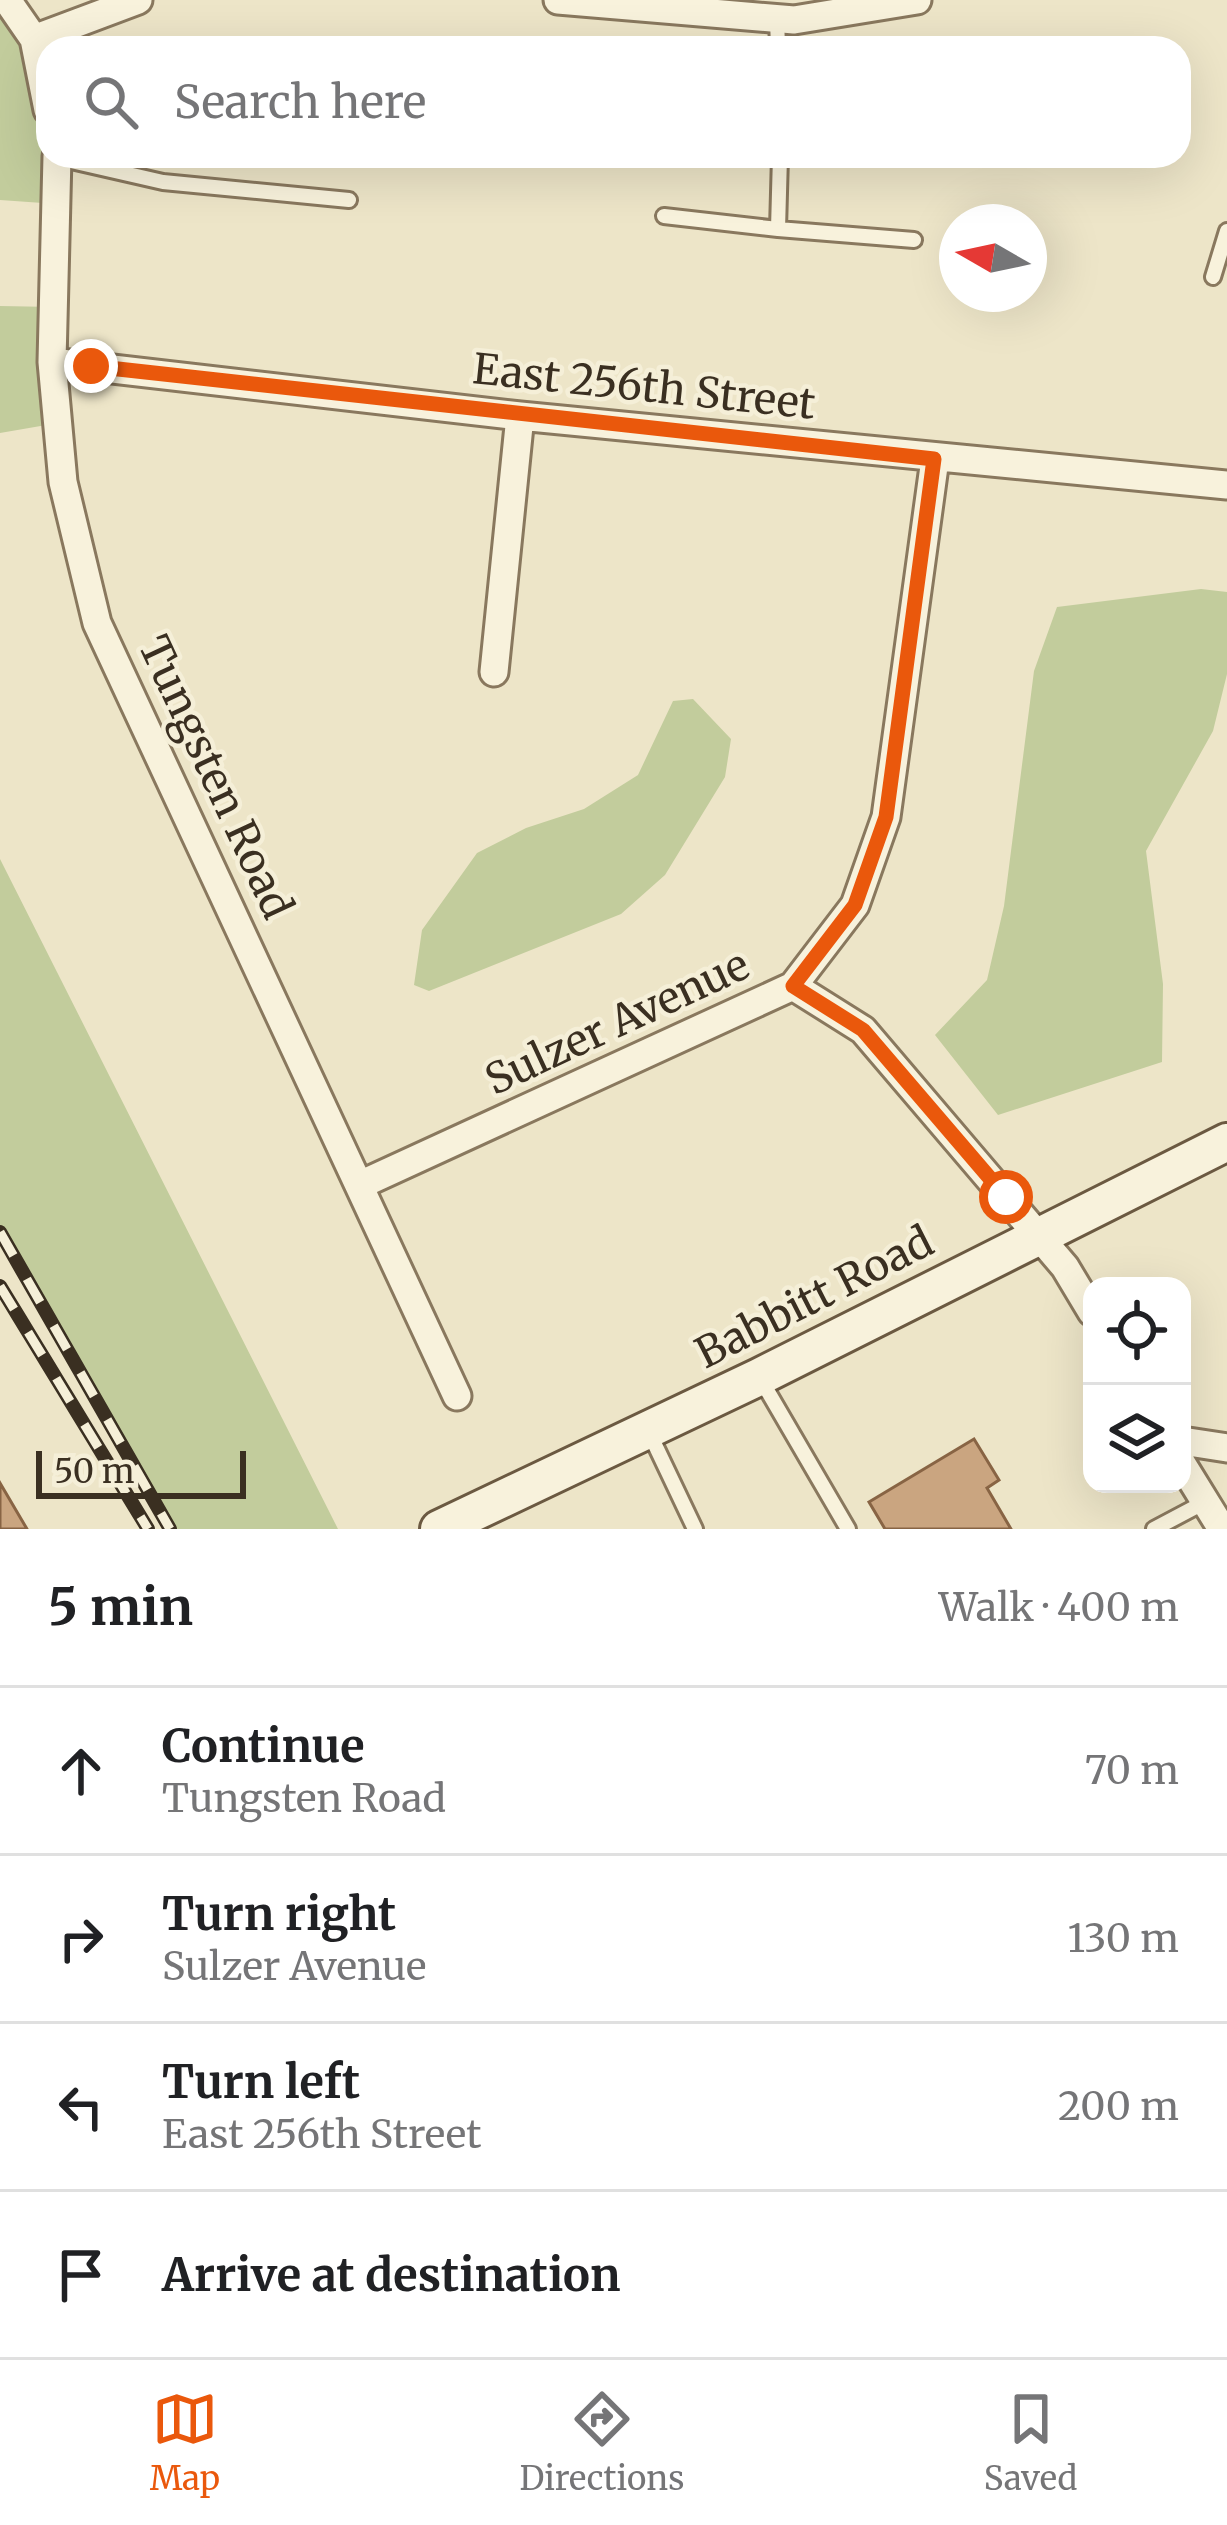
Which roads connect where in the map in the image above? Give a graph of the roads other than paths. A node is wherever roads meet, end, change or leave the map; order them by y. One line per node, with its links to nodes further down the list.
1 (7, 0): 8 (street)
2 (138, 0): 6 (street)
3 (558, 0): 5 (street)
4 (917, 0): 5 (street)
5 (777, 19): 7 (lane)
6 (42, 36)
7 (778, 36)
8 (34, 39): 9 (street)
9 (36, 49)
10 (58, 168): 19 (street, Tungsten Road)
11 (104, 168): 13 (lane)
12 (780, 168): 15 (lane)
13 (349, 200)
14 (664, 217): 15 (lane)
15 (778, 229): 17 (lane)
16 (1227, 231): 18 (lane)
17 (914, 240)
18 (1214, 277)
19 (52, 362): 20 (street, East 256th Street); 26 (street, Tungsten Road)
20 (520, 416): 21 (street, East 256th Street); 23 (street)
21 (934, 459): 22 (street, East 256th Street); 24 (street, Sulzer Avenue)
22 (1227, 485)
23 (494, 672)
24 (793, 986): 26 (street, Sulzer Avenue); 27 (street)
25 (1227, 1142): 27 (main road, Babbitt Road)
26 (362, 1184): 30 (street, Tungsten Road)
27 (1037, 1234): 28 (street); 29 (main road, Babbitt Road)
28 (1083, 1296)
29 (760, 1377): 31 (main road, Babbitt Road); 38 (lane)
30 (457, 1396)
31 (648, 1430): 36 (main road, Babbitt Road); 37 (lane)
32 (1191, 1442): 33 (street)
33 (1227, 1448)
34 (1191, 1479): 35 (street)
35 (1205, 1502): 39 (lane); 40 (street)
36 (439, 1529)
37 (694, 1529)
38 (848, 1529)
39 (1154, 1529)
40 (1222, 1529)

